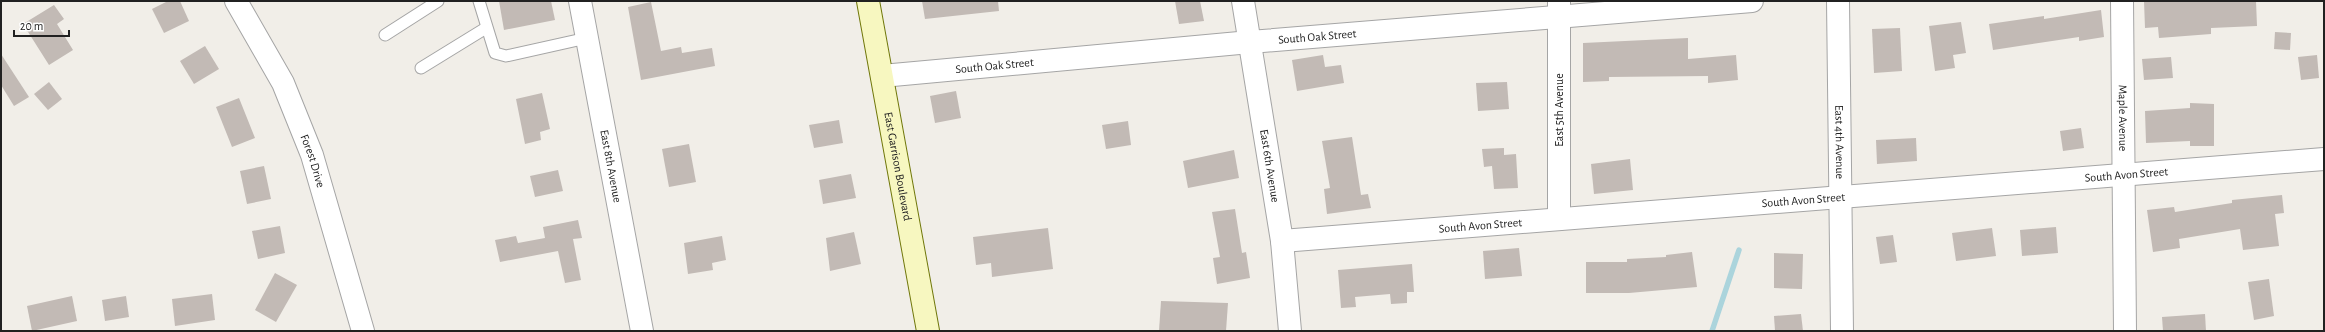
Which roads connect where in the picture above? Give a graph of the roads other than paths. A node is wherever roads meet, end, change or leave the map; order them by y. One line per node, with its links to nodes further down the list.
1 (236, 1): 22 (street, Forest Drive)
2 (438, 1): 12 (lane)
3 (479, 1): 11 (lane)
4 (580, 1): 13 (street, East 8th Avenue)
5 (868, 1): 16 (main road, East Garrison Boulevard)
6 (1243, 1): 14 (street, East 6th Avenue)
7 (1752, 1): 10 (street, South Oak Street)
8 (1838, 1): 19 (street, East 4th Avenue)
9 (2122, 1): 18 (street, Maple Avenue)
10 (1559, 9): 14 (street, South Oak Street); 20 (street, East 5th Avenue)
11 (486, 28): 13 (lane); 15 (lane)
12 (385, 35)
13 (588, 38): 23 (street, East 8th Avenue)
14 (1250, 42): 16 (street, South Oak Street); 21 (street, East 6th Avenue)
15 (422, 68)
16 (882, 76): 24 (main road, East Garrison Boulevard)
17 (2324, 159): 18 (street, South Avon Street)
18 (2124, 173): 19 (street, South Avon Street); 27 (street, Maple Avenue)
19 (1841, 196): 20 (street, South Avon Street); 26 (street, East 4th Avenue)
20 (1559, 219): 21 (street, South Avon Street)
21 (1282, 241): 25 (street, East 6th Avenue)
22 (363, 331)
23 (642, 331)
24 (928, 331)
25 (1290, 331)
26 (1842, 331)
27 (2125, 331)

